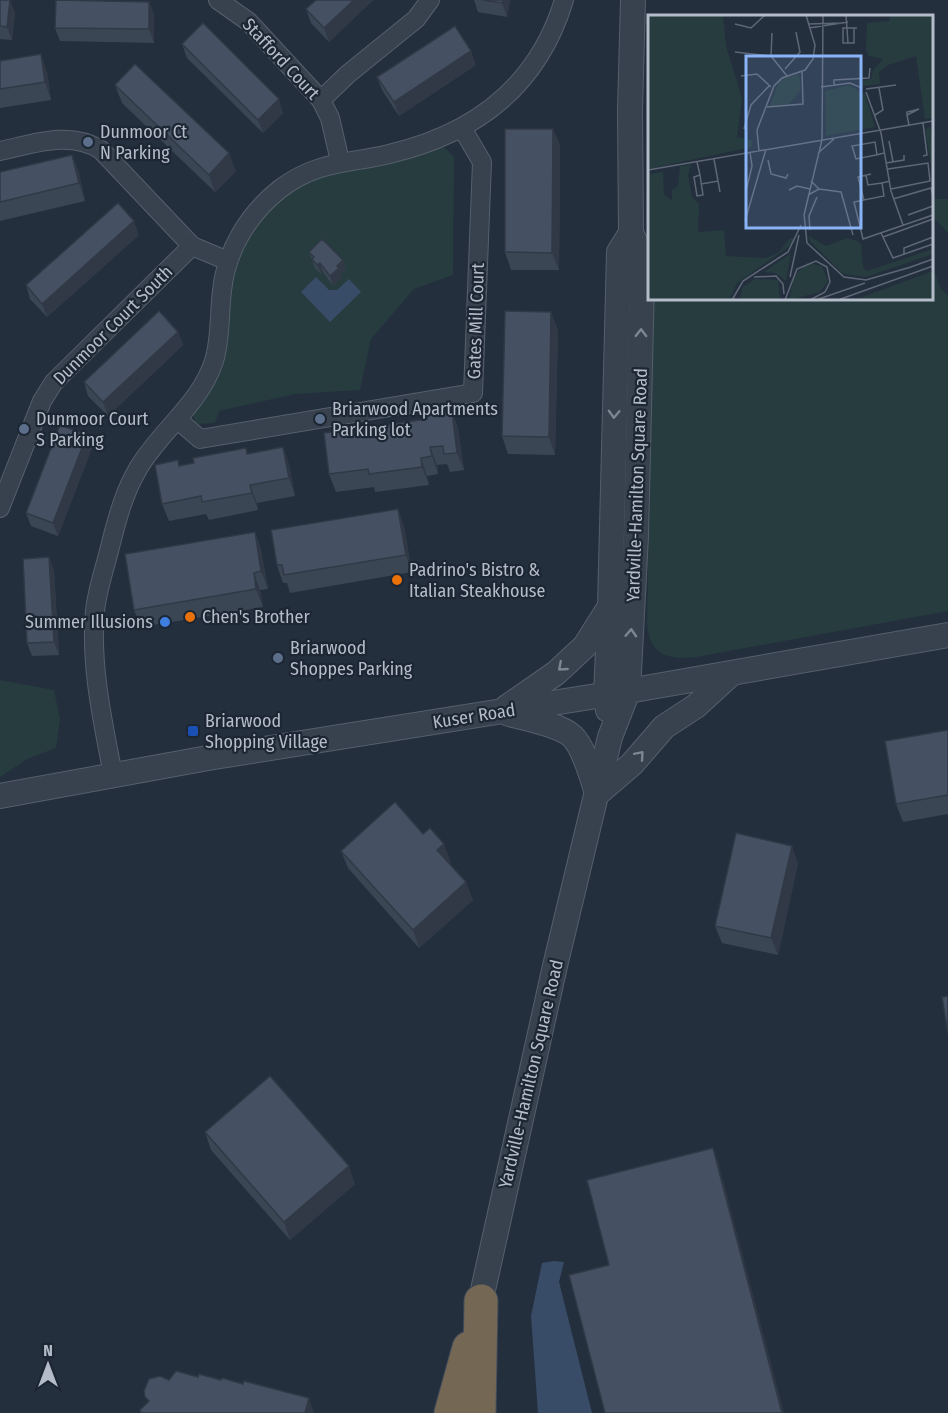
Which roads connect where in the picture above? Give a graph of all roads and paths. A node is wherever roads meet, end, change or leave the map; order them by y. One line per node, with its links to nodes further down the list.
1 (218, 0): 5 (street, Stafford Court)
2 (430, 0): 5 (street)
3 (564, 0): 6 (street)
4 (633, 0): 9 (street, Yardville-Hamilton Square Road)
5 (321, 100): 8 (street, Stafford Court)
6 (462, 128): 8 (street); 12 (street, Gates Mill Court)
7 (0, 151): 10 (street)
8 (340, 162): 11 (street)
9 (631, 233): 14 (street, Yardville-Hamilton Square Road, one-way to 14); 17 (street, Yardville-Hamilton Square Road, one-way to 9)
10 (192, 246): 11 (street); 13 (street, Dunmoor Court South)
11 (228, 261): 12 (street)
12 (178, 420): 19 (street)
13 (0, 508)
14 (610, 606): 17 (street, Yardville-Hamilton Square Road); 18 (street, one-way to 18)
15 (948, 635): 16 (street, Kuser Road)
16 (732, 673): 17 (street, Kuser Road); 20 (street, one-way to 16)
17 (617, 693): 18 (street, Kuser Road); 20 (street, Yardville-Hamilton Square Road)
18 (501, 712): 19 (street, Kuser Road); 20 (street)
19 (113, 775): 21 (street, Kuser Road)
20 (597, 794): 22 (street, Yardville-Hamilton Square Road)
21 (0, 796)
22 (480, 1306): 23 (highway); 24 (street, Yardville-Hamilton Square Road); 25 (highway)
23 (451, 1413)
24 (457, 1413)
25 (479, 1413)

